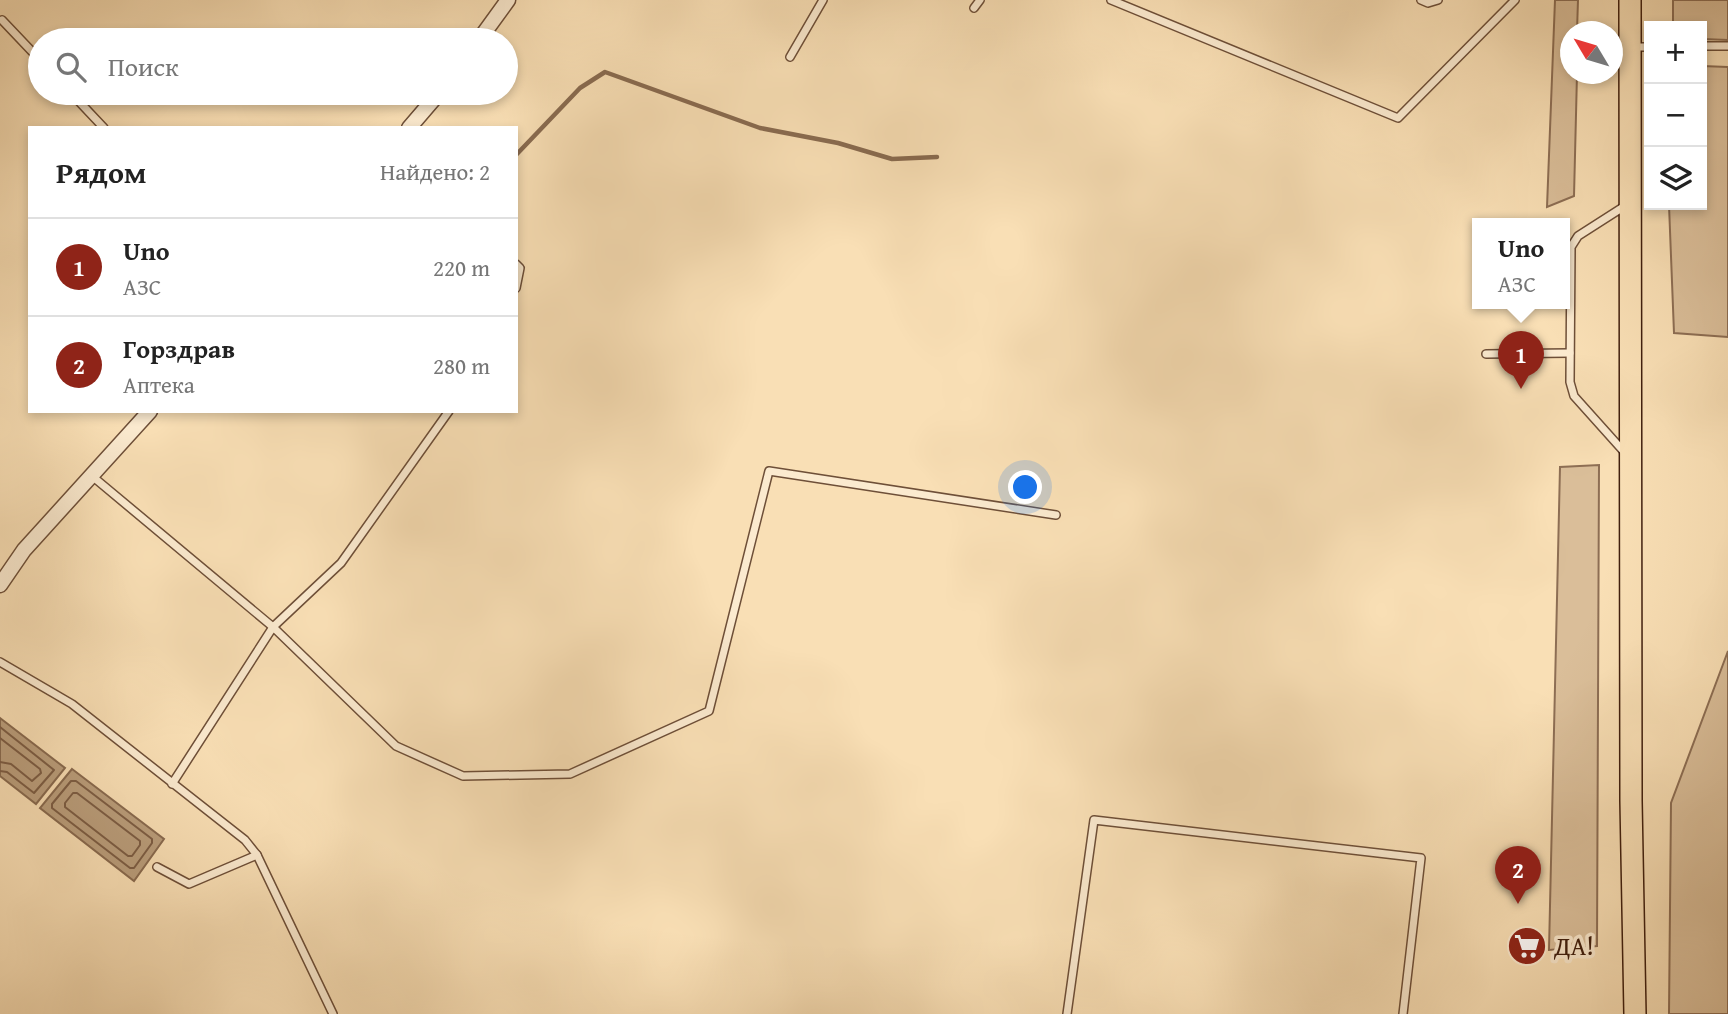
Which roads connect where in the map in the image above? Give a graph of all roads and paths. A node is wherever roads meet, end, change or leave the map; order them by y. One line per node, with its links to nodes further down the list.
1 (508, 0): 11 (street)
2 (823, 0): 16 (lane)
3 (980, 0): 9 (lane)
4 (1111, 0): 7 (lane)
5 (1421, 0): 6 (lane)
6 (1438, 0)
7 (1515, 0)
8 (1630, 0): 15 (main road)
9 (974, 8)
10 (2, 19): 14 (lane)
11 (488, 28)
12 (1707, 46): 13 (lane)
13 (1728, 46)
14 (28, 47)
15 (1641, 47): 21 (main road)
16 (790, 57)
17 (82, 105): 19 (lane)
18 (429, 105): 20 (street)
19 (102, 126)
20 (411, 126)
21 (1632, 202): 22 (lane); 28 (main road)
22 (1570, 265)
23 (1568, 309): 24 (lane)
24 (1570, 353): 25 (lane); 28 (lane)
25 (1486, 354)
26 (148, 413): 29 (street)
27 (448, 413): 32 (lane)
28 (1632, 461): 40 (main road)
29 (92, 475): 31 (street); 32 (lane)
30 (1056, 515): 32 (lane)
31 (0, 585)
32 (273, 627): 34 (lane)
33 (0, 662): 34 (lane)
34 (172, 784): 35 (lane)
35 (257, 855): 36 (lane); 37 (lane)
36 (157, 867)
37 (333, 1014)
38 (1067, 1014): 39 (lane)
39 (1404, 1014)
40 (1635, 1014)

